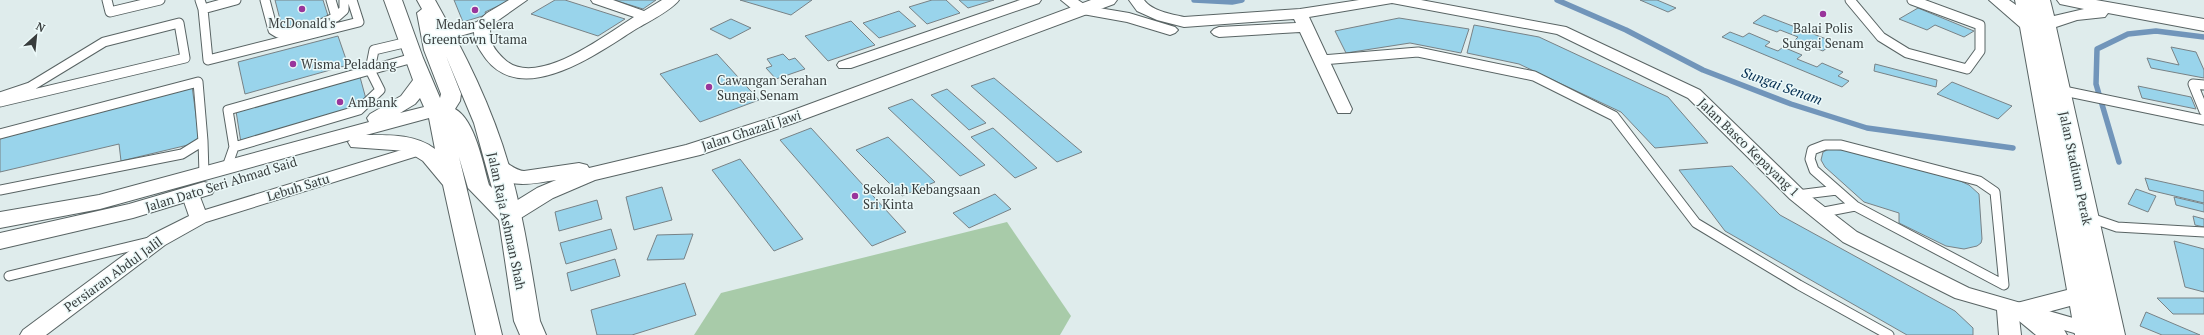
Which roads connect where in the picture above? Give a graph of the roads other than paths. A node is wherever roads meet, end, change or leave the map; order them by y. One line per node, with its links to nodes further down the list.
1 (107, 0): 2 (lane)
2 (160, 0)
3 (200, 0): 28 (lane)
4 (236, 0): 28 (lane)
5 (265, 0): 31 (lane)
6 (332, 0): 31 (lane)
7 (344, 0): 31 (lane)
8 (352, 0): 28 (lane)
9 (393, 0): 38 (street)
10 (425, 0): 37 (street, Jalan Raja Ashman Shah); 49 (street)
11 (520, 0): 35 (street)
12 (598, 0): 30 (street)
13 (672, 0): 30 (street)
14 (1034, 0): 40 (street)
15 (1108, 0): 27 (street, Jalan Ghazali Jawi)
16 (1136, 0): 32 (street)
17 (1386, 0): 32 (street)
18 (1397, 0): 64 (street, Jalan Basco Kepayang 1)
19 (1850, 0): 20 (lane)
20 (1912, 0)
21 (1998, 0): 34 (street)
22 (2024, 0): 34 (street, Jalan Stadium Perak)
23 (2041, 0): 34 (street, Jalan Stadium Perak)
24 (2066, 0): 29 (street)
25 (2085, 0): 29 (street)
26 (2096, 0): 29 (street)
27 (1080, 4): 32 (street); 57 (street); 67 (street, Jalan Ghazali Jawi)
28 (203, 9)
29 (2136, 10): 33 (street); 34 (street); 36 (street)
30 (646, 16): 35 (street)
31 (336, 17)
32 (1303, 20): 39 (street)
33 (2204, 20)
34 (2037, 24): 44 (street, Jalan Stadium Perak)
35 (482, 25): 37 (street)
36 (2204, 25)
37 (446, 35): 57 (street, Jalan Raja Ashman Shah)
38 (410, 50): 41 (lane); 41 (lane); 42 (street)
39 (1322, 60): 47 (street); 81 (lane)
40 (845, 65)
41 (370, 70): 54 (lane); 54 (lane)
42 (423, 80): 49 (street); 56 (street)
43 (2204, 85): 48 (lane)
44 (2056, 89): 50 (lane); 68 (street, Jalan Stadium Perak); 75 (street, Jalan Stadium Perak)
45 (0, 97): 46 (lane)
46 (0, 102)
47 (1344, 109)
48 (2204, 111)
49 (440, 113): 53 (street, Jalan Dato Seri Ahmad Said); 56 (street, Jalan Dato Seri Ahmad Said); 60 (street); 67 (street)
50 (2204, 120)
51 (0, 134): 52 (lane)
52 (204, 141): 59 (lane); 61 (lane)
53 (359, 142): 55 (street); 63 (street, Jalan Dato Seri Ahmad Said)
54 (234, 147): 58 (lane)
55 (421, 149): 60 (street); 69 (street, Lebuh Satu)
56 (292, 151): 58 (street, Jalan Dato Seri Ahmad Said)
57 (498, 166): 67 (street, Jalan Raja Ashman Shah)
58 (227, 167): 59 (street, Jalan Dato Seri Ahmad Said)
59 (204, 174): 70 (street, Jalan Dato Seri Ahmad Said)
60 (452, 183): 79 (street)
61 (0, 190)
62 (1837, 190): 64 (lane); 65 (lane); 65 (lane)
63 (190, 193): 69 (street); 73 (street, Jalan Dato Seri Ahmad Said)
64 (1797, 195): 66 (street, Jalan Basco Kepayang 1)
65 (1855, 206): 66 (lane)
66 (1818, 213): 76 (street, Jalan Basco Kepayang 1)
67 (508, 216): 80 (street, Jalan Raja Ashman Shah)
68 (2086, 217): 71 (lane); 75 (street, Jalan Stadium Perak)
69 (199, 218): 72 (street, Persiaran Abdul Jalil)
70 (0, 220)
71 (2204, 232)
72 (158, 240): 74 (lane); 78 (street, Persiaran Abdul Jalil)
73 (0, 241)
74 (9, 276)
75 (2092, 297): 76 (street); 77 (street); 84 (street, Jalan Stadium Perak)
76 (2015, 308): 77 (street, Jalan Basco Kepayang 1); 82 (street); 83 (street)
77 (2089, 333)
78 (31, 335)
79 (489, 335)
80 (533, 335)
81 (1889, 335)
82 (2010, 335)
83 (2054, 335)
84 (2112, 335)

